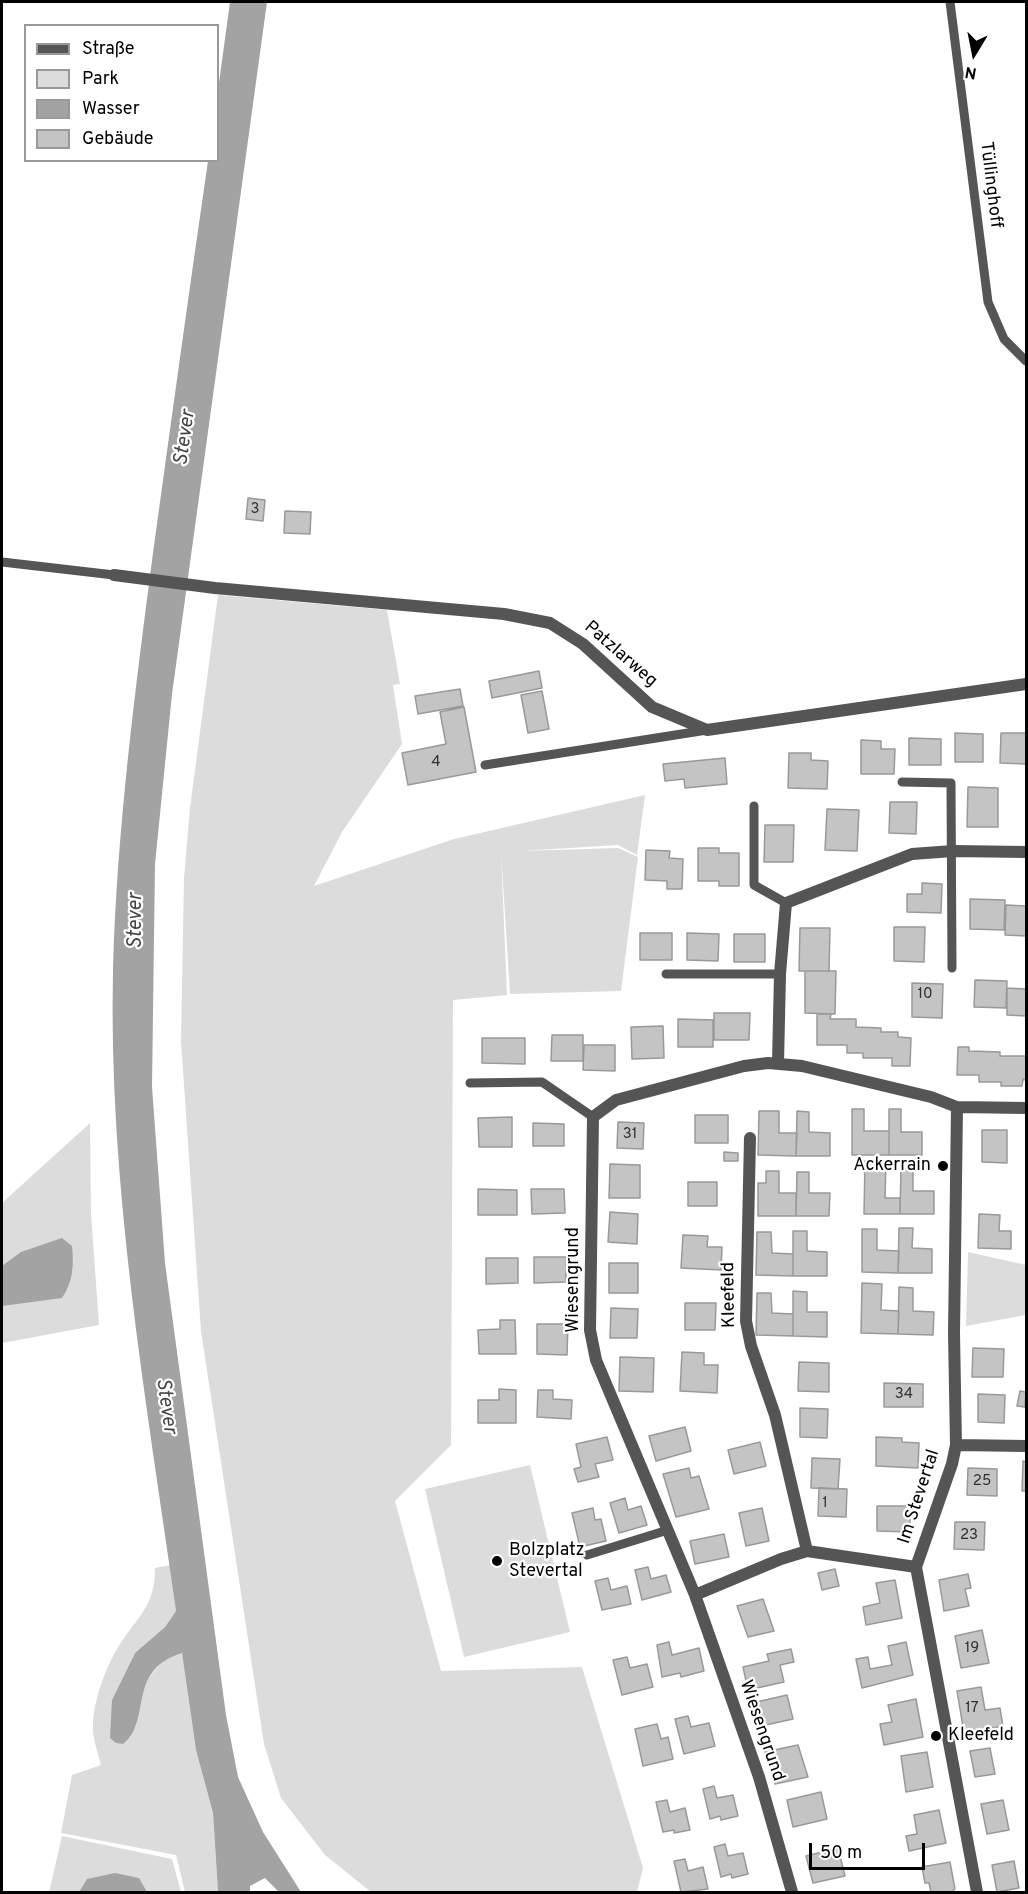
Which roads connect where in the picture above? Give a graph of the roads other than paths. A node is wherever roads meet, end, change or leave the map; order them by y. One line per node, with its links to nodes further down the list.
1 (950, 2): 2 (lane, Tüllinghoff)
2 (1026, 361)
3 (2, 562): 4 (lane)
4 (120, 576): 6 (street, Patzlarweg)
5 (1026, 684): 6 (street)
6 (707, 730): 7 (lane)
7 (485, 765)
8 (902, 782): 10 (lane)
9 (754, 806): 12 (lane)
10 (953, 851): 11 (street); 12 (street); 13 (lane)
11 (1026, 852)
12 (786, 903): 15 (street)
13 (952, 969)
14 (666, 974): 15 (lane)
15 (780, 974): 16 (street)
16 (778, 1063): 18 (street); 20 (street)
17 (470, 1083): 20 (lane)
18 (957, 1107): 19 (street); 22 (street, Im Stevertal)
19 (1026, 1108)
20 (593, 1117): 24 (street, Wiesengrund)
21 (750, 1138): 25 (street, Kleefeld)
22 (956, 1444): 23 (street); 27 (street, Im Stevertal)
23 (1026, 1446)
24 (668, 1530): 26 (lane); 28 (street, Wiesengrund)
25 (807, 1551): 27 (street); 28 (street)
26 (587, 1555)
27 (916, 1567): 30 (street, Im Stevertal)
28 (695, 1595): 29 (street, Wiesengrund)
29 (792, 1893)
30 (976, 1893)

